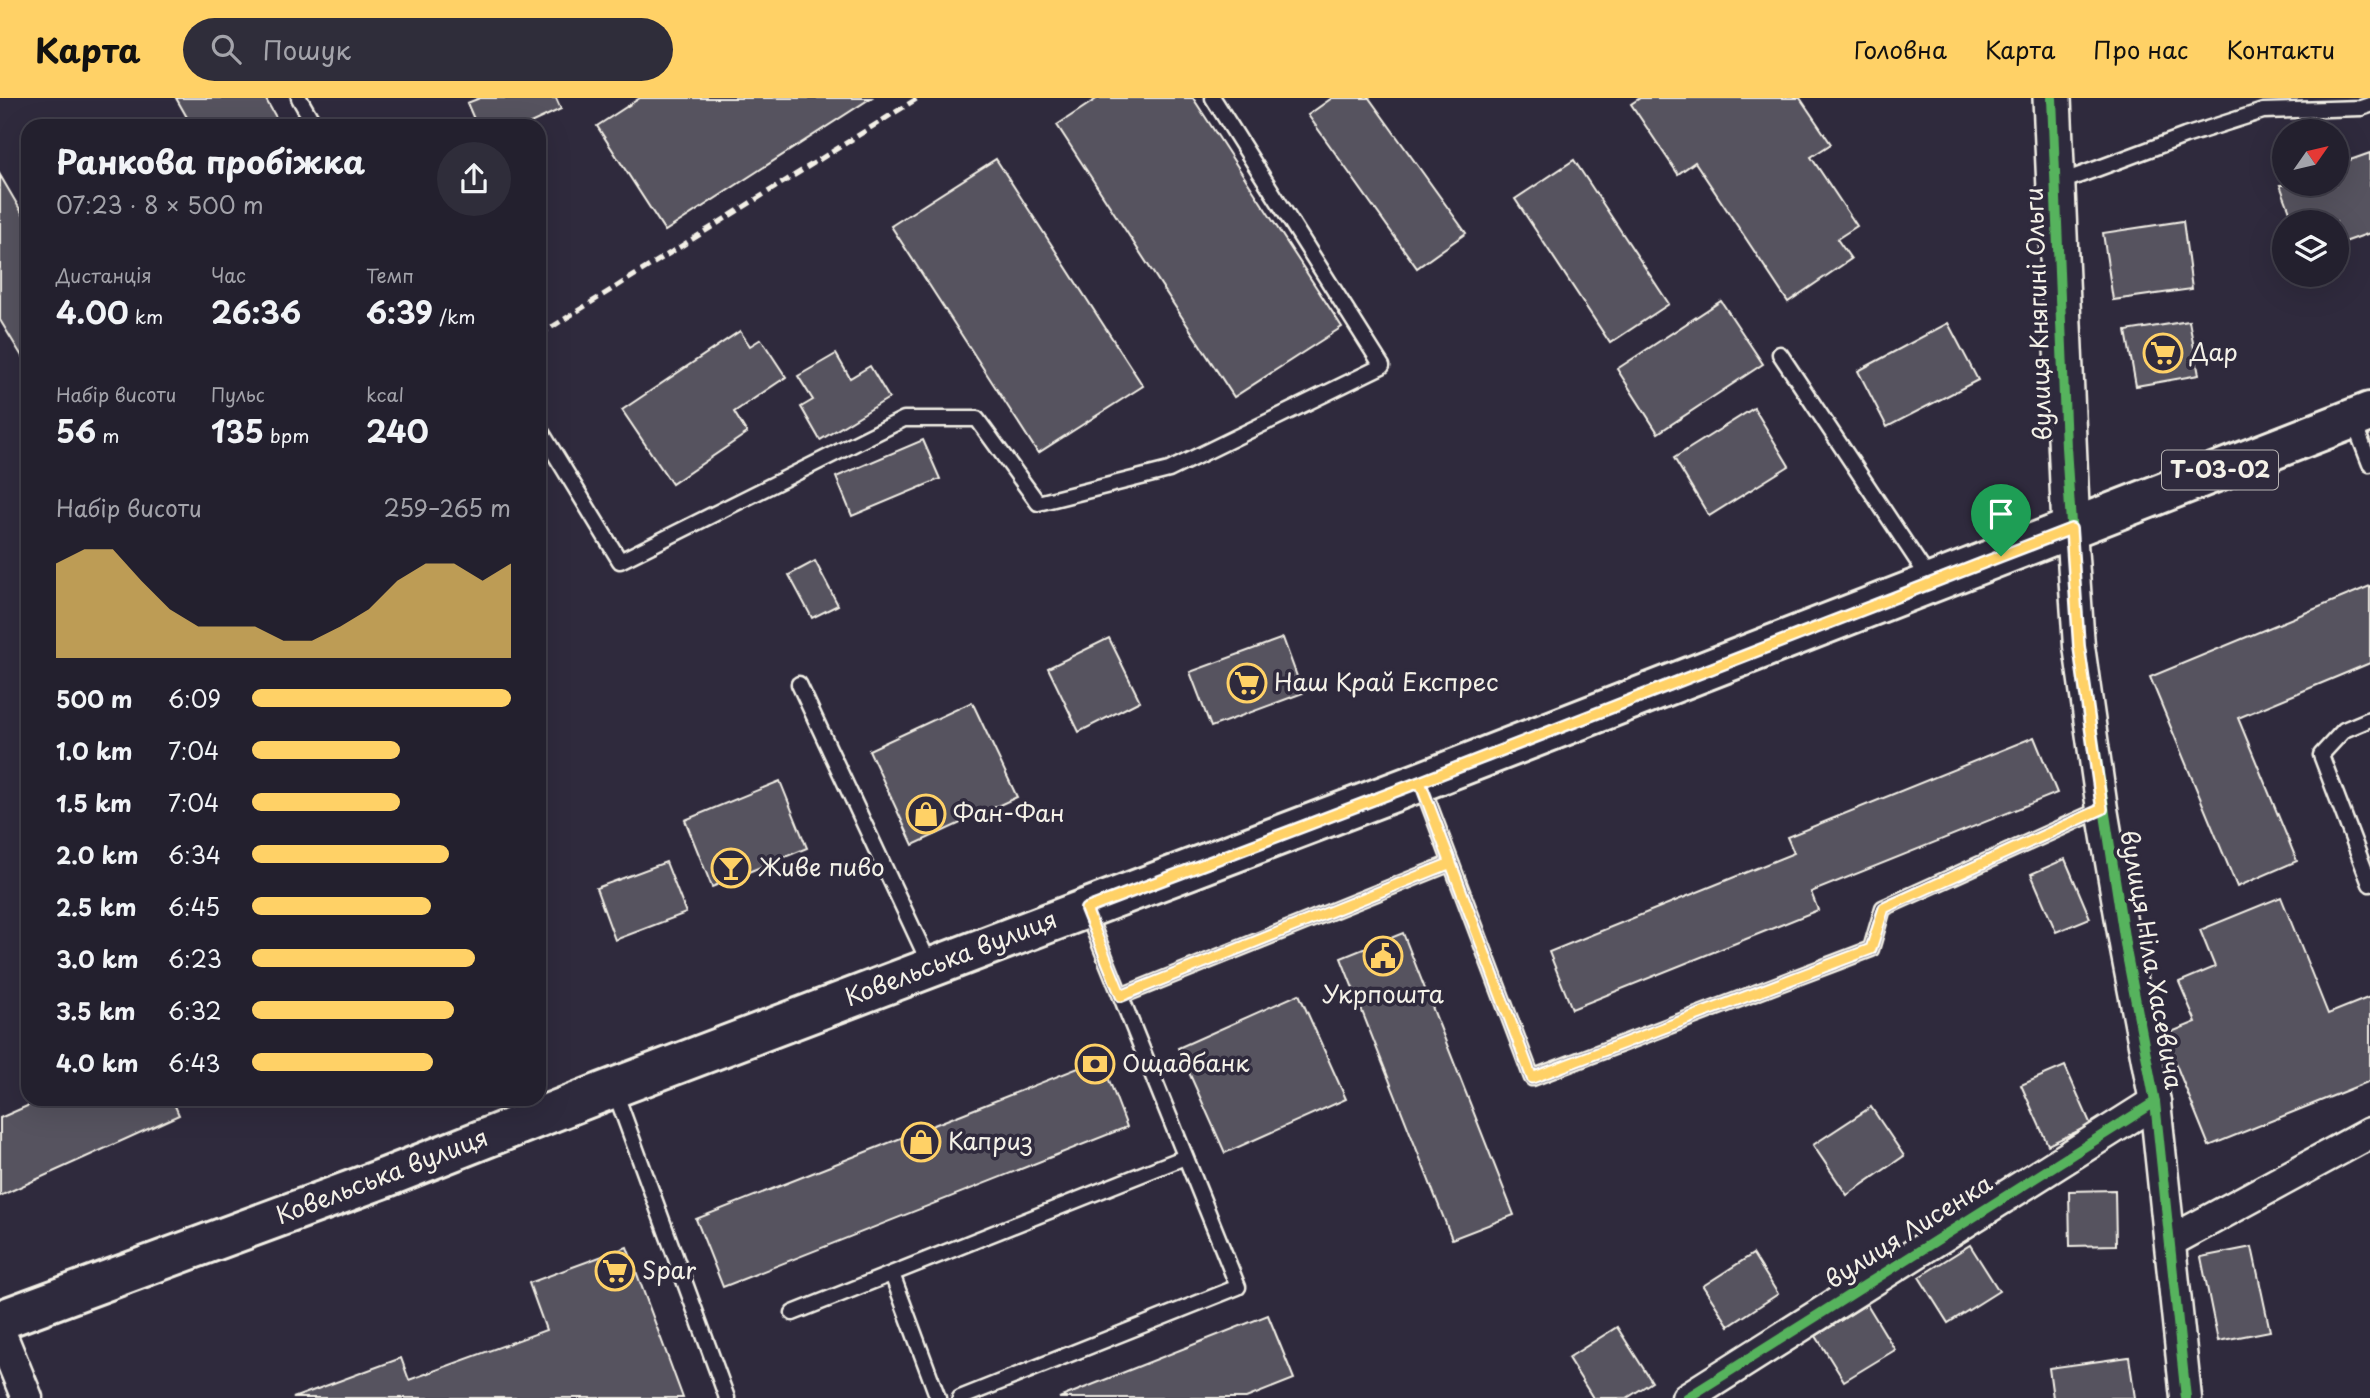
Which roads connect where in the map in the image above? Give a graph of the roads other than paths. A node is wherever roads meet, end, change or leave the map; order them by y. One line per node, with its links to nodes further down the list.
1 (299, 98): 5 (lane)
2 (1213, 98): 9 (lane)
3 (2052, 98): 6 (street, вулиця Княгині Ольги)
4 (2370, 105): 6 (lane)
5 (311, 119)
6 (2055, 184): 11 (street, вулиця Княгині Ольги)
7 (1780, 354): 12 (lane)
8 (2361, 415): 10 (lane); 11 (main road, Ковельська вулиця / Т-03-02)
9 (546, 439)
10 (2370, 464)
11 (2071, 529): 12 (main road, Ковельська вулиця / Т-03-02); 16 (street, вулиця Ніла Хасевича)
12 (1932, 583): 15 (main road, Ковельська вулиця / Т-03-02)
13 (799, 684): 20 (lane)
14 (2370, 719): 18 (lane)
15 (1420, 782): 17 (lane); 19 (main road, Ковельська вулиця / Т-03-02)
16 (2102, 809): 17 (lane); 23 (street, вулиця Ніла Хасевича)
17 (1451, 863): 21 (lane)
18 (2370, 884)
19 (1086, 909): 20 (main road, Ковельська вулиця / Т-03-02); 21 (lane)
20 (930, 966): 22 (main road, Ковельська вулиця / Т-03-02)
21 (1121, 996): 25 (lane)
22 (614, 1088): 29 (main road, Ковельська вулиця / Т-03-02); 32 (lane)
23 (2155, 1102): 26 (street, вулиця Ніла Хасевича); 35 (street, вулиця Лисенка)
24 (2370, 1133): 26 (street)
25 (1185, 1157): 27 (lane); 34 (lane)
26 (2171, 1241): 36 (street, вулиця Ніла Хасевича)
27 (892, 1274): 28 (lane); 33 (lane)
28 (793, 1313)
29 (0, 1320)
30 (0, 1332): 31 (street)
31 (27, 1398)
32 (727, 1398)
33 (938, 1398)
34 (960, 1398)
35 (1686, 1398)
36 (2186, 1398)

